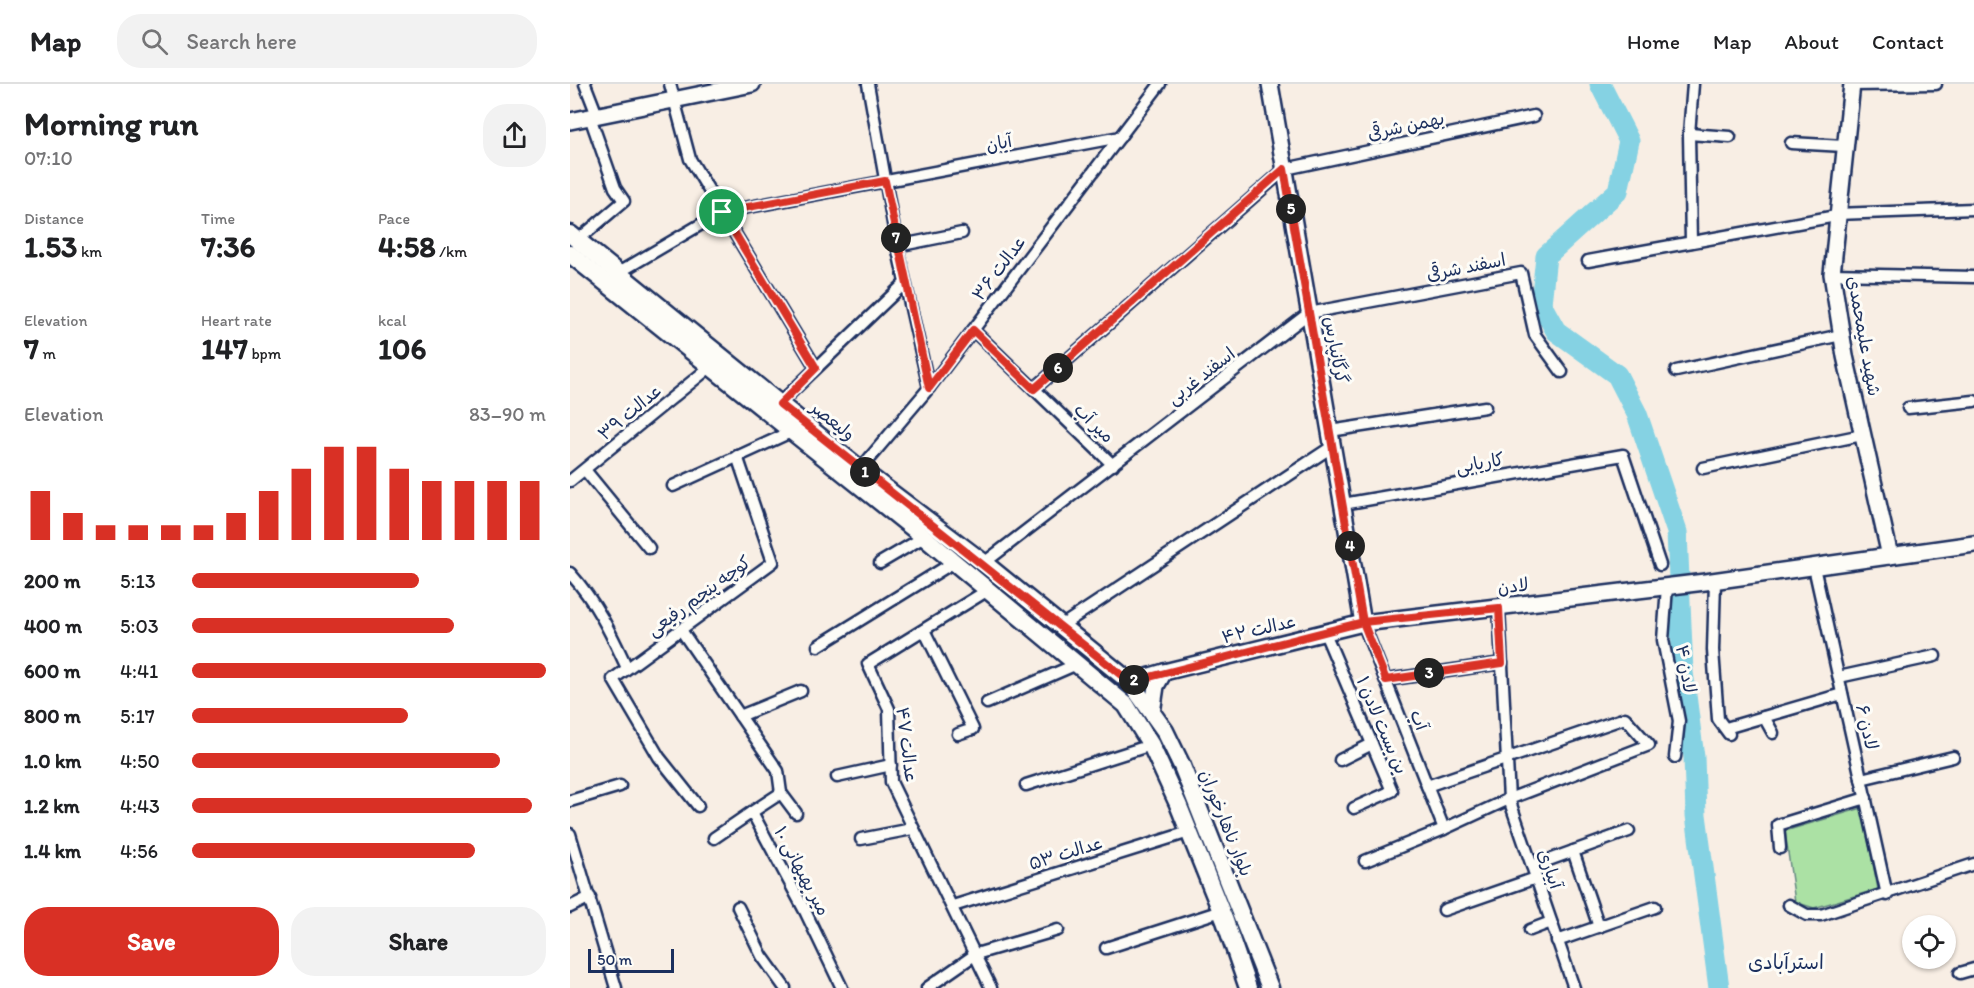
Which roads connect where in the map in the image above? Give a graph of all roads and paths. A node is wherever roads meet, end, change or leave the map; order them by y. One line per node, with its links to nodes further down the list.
1 (585, 84): 11 (street)
2 (670, 84): 10 (street)
3 (752, 84): 10 (main road)
4 (868, 84): 20 (street)
5 (1160, 84): 16 (street, عدالت ۳۶)
6 (1270, 84): 19 (main road, گرگانپارس)
7 (1693, 84): 14 (street)
8 (1936, 84): 9 (street)
9 (1851, 85): 18 (main road, شهید علیمحمدی)
10 (674, 100): 11 (main road); 22 (street)
11 (593, 116): 13 (main road); 25 (street)
12 (1534, 116): 19 (street, بهمن شرقی)
13 (570, 121)
14 (1689, 134): 15 (street); 26 (street)
15 (1730, 136)
16 (1120, 137): 20 (street, آبان); 34 (street, عدالت ۳۶)
17 (1791, 143): 18 (street)
18 (1844, 146): 23 (main road, شهید علیمحمدی)
19 (1284, 169): 33 (main road, گرگانپارس); 41 (street)
20 (885, 181): 22 (street, آبان); 27 (street)
21 (1973, 209): 23 (street)
22 (722, 212): 29 (street, آبان); 37 (street)
23 (1836, 215): 26 (street); 30 (main road, شهید علیمحمدی)
24 (962, 233): 27 (street)
25 (573, 242): 29 (main road, ولیعصر); 36 (main road, ولیعصر)
26 (1691, 242): 28 (street)
27 (897, 246): 32 (street)
28 (1588, 261)
29 (618, 273): 43 (main road, ولیعصر)
30 (1832, 274): 31 (street); 35 (main road, شهید علیمحمدی)
31 (1974, 276)
32 (905, 283): 37 (street); 40 (street)
33 (1309, 313): 39 (street, اسفند شرقی); 48 (main road, گرگانپارس); 50 (street, اسفند غربی)
34 (973, 330): 40 (street, عدالت ۳۶); 41 (street, میر آب)
35 (1841, 335): 38 (street); 47 (main road, شهید علیمحمدی)
36 (711, 367): 46 (main road, ولیعصر); 52 (street, عدالت ۳۹)
37 (816, 368): 43 (street)
38 (1676, 371)
39 (1562, 372)
40 (929, 388): 53 (street, عدالت ۳۶)
41 (1034, 389): 50 (street, میر آب)
42 (1974, 401): 45 (street)
43 (780, 404): 53 (main road, ولیعصر)
44 (1485, 407): 48 (street)
45 (1908, 408)
46 (791, 432): 49 (street); 53 (main road, ولیعصر)
47 (1862, 435): 51 (street); 60 (main road, شهید علیمحمدی)
48 (1331, 439): 56 (main road, گرگانپارس); 72 (street)
49 (737, 456): 55 (street); 73 (street, کوچه پنجم رفیعی)
50 (1113, 465): 63 (street, اسفند غربی)
51 (1702, 468)
52 (585, 470): 54 (street, عدالت ۳۹); 59 (street)
53 (856, 474): 57 (main road, ولیعصر); 63 (main road, ولیعصر)
54 (570, 481)
55 (673, 486)
56 (1342, 504): 64 (street, کاریابی); 71 (main road, گرگانپارس)
57 (924, 537): 61 (main road, ولیعصر); 62 (street)
58 (1974, 544): 60 (main road)
59 (649, 548)
60 (1890, 556): 65 (main road)
61 (954, 562): 69 (main road, ولیعصر); 76 (street)
62 (880, 563)
63 (984, 563): 72 (main road, ولیعصر)
64 (1660, 565)
65 (1814, 567): 67 (main road); 82 (street, ۶ لادن)
66 (570, 573): 80 (street)
67 (1710, 582): 68 (main road, لادن); 91 (street)
68 (1667, 587): 70 (main road, لادن); 96 (street, ۴ لادن)
69 (987, 590): 74 (street, عدالت ۴۷); 79 (main road, ولیعصر)
70 (1499, 608): 71 (main road, لادن); 78 (street, آبیاری)
71 (1363, 622): 75 (main road, عدالت ۴۲); 83 (street, آب)
72 (1061, 626): 84 (main road, ولیعصر)
73 (681, 630): 80 (street, کوچه پنجم رفیعی); 90 (street)
74 (924, 630): 93 (street); 100 (street, عدالت ۴۷)
75 (1324, 633): 81 (main road, عدالت ۴۲); 94 (street, ۱ بن بست لادن)
76 (818, 646)
77 (1935, 656): 82 (street)
78 (1502, 663): 83 (street); 98 (street, آبیاری)
79 (1077, 664): 87 (street); 88 (main road, ولیعصر)
80 (627, 669): 110 (street, کوچه پنجم رفیعی)
81 (1164, 672): 84 (main road, عدالت ۴۲); 89 (main road)
82 (1839, 677): 86 (street, ۶ لادن)
83 (1386, 680): 105 (street, آب)
84 (1130, 682): 89 (main road, بلوار ناهارخوران)
85 (801, 691): 90 (street)
86 (1842, 694): 91 (street); 102 (street, ۶ لادن)
87 (987, 703)
88 (1126, 705): 95 (main road, بلوار ناهارخوران)
89 (1152, 713): 145 (main road, بلوار ناهارخوران)
90 (740, 716): 106 (street)
91 (1764, 717): 92 (street)
92 (1773, 733)
93 (958, 734)
94 (1372, 744): 99 (street); 111 (street, ۱ بن بست لادن)
95 (1151, 745): 103 (street); 117 (main road, بلوار ناهارخوران)
96 (1675, 757)
97 (1953, 757): 102 (street)
98 (1507, 758): 105 (street); 108 (street, آبیاری); 108 (street)
99 (1340, 760)
100 (891, 765): 101 (street); 114 (street, عدالت ۴۷)
101 (837, 777)
102 (1861, 779): 107 (street, ۶ لادن)
103 (1026, 785)
104 (620, 786): 109 (street)
105 (1427, 786): 115 (street, آب)
106 (781, 793): 112 (street); 113 (street)
107 (1866, 798): 121 (street); 127 (street, ۶ لادن)
108 (1509, 799): 115 (street); 125 (street, آبیاری)
109 (570, 801)
110 (698, 806)
111 (1354, 808)
112 (752, 812): 119 (street); 148 (street, ۱۰ میر بهبهانی)
113 (796, 813)
114 (912, 828): 120 (street); 130 (street, عدالت ۴۷)
115 (1444, 829): 123 (street)
116 (1629, 831): 122 (street)
117 (1190, 832): 130 (street, عدالت ۵۳); 135 (main road, بلوار ناهارخوران)
118 (570, 834): 128 (street)
119 (714, 838)
120 (861, 839)
121 (1780, 848)
122 (1573, 851): 125 (street); 137 (street)
123 (1365, 861)
124 (1974, 864): 127 (street)
125 (1532, 866): 126 (street, آبیاری)
126 (1536, 878): 134 (street); 136 (street, آبیاری)
127 (1890, 894): 129 (street)
128 (590, 897): 131 (street); 146 (street)
129 (1789, 905)
130 (953, 906): 142 (street, عدالت ۴۷)
131 (570, 907)
132 (738, 907): 147 (street)
133 (1655, 907): 137 (street)
134 (1444, 910)
135 (1221, 911): 141 (street); 151 (main road, بلوار ناهارخوران)
136 (1551, 922): 139 (street); 140 (street, آبیاری)
137 (1599, 927): 140 (street)
138 (1059, 930): 142 (street)
139 (1530, 930)
140 (1557, 941): 152 (street, آبیاری)
141 (1106, 948)
142 (976, 954): 149 (street); 150 (street, عدالت ۴۷)
143 (1974, 969): 144 (street)
144 (1960, 973)
145 (1268, 984): 151 (main road)
146 (616, 988)
147 (785, 988)
148 (842, 988)
149 (927, 988)
150 (991, 988)
151 (1247, 988)
152 (1574, 988)

